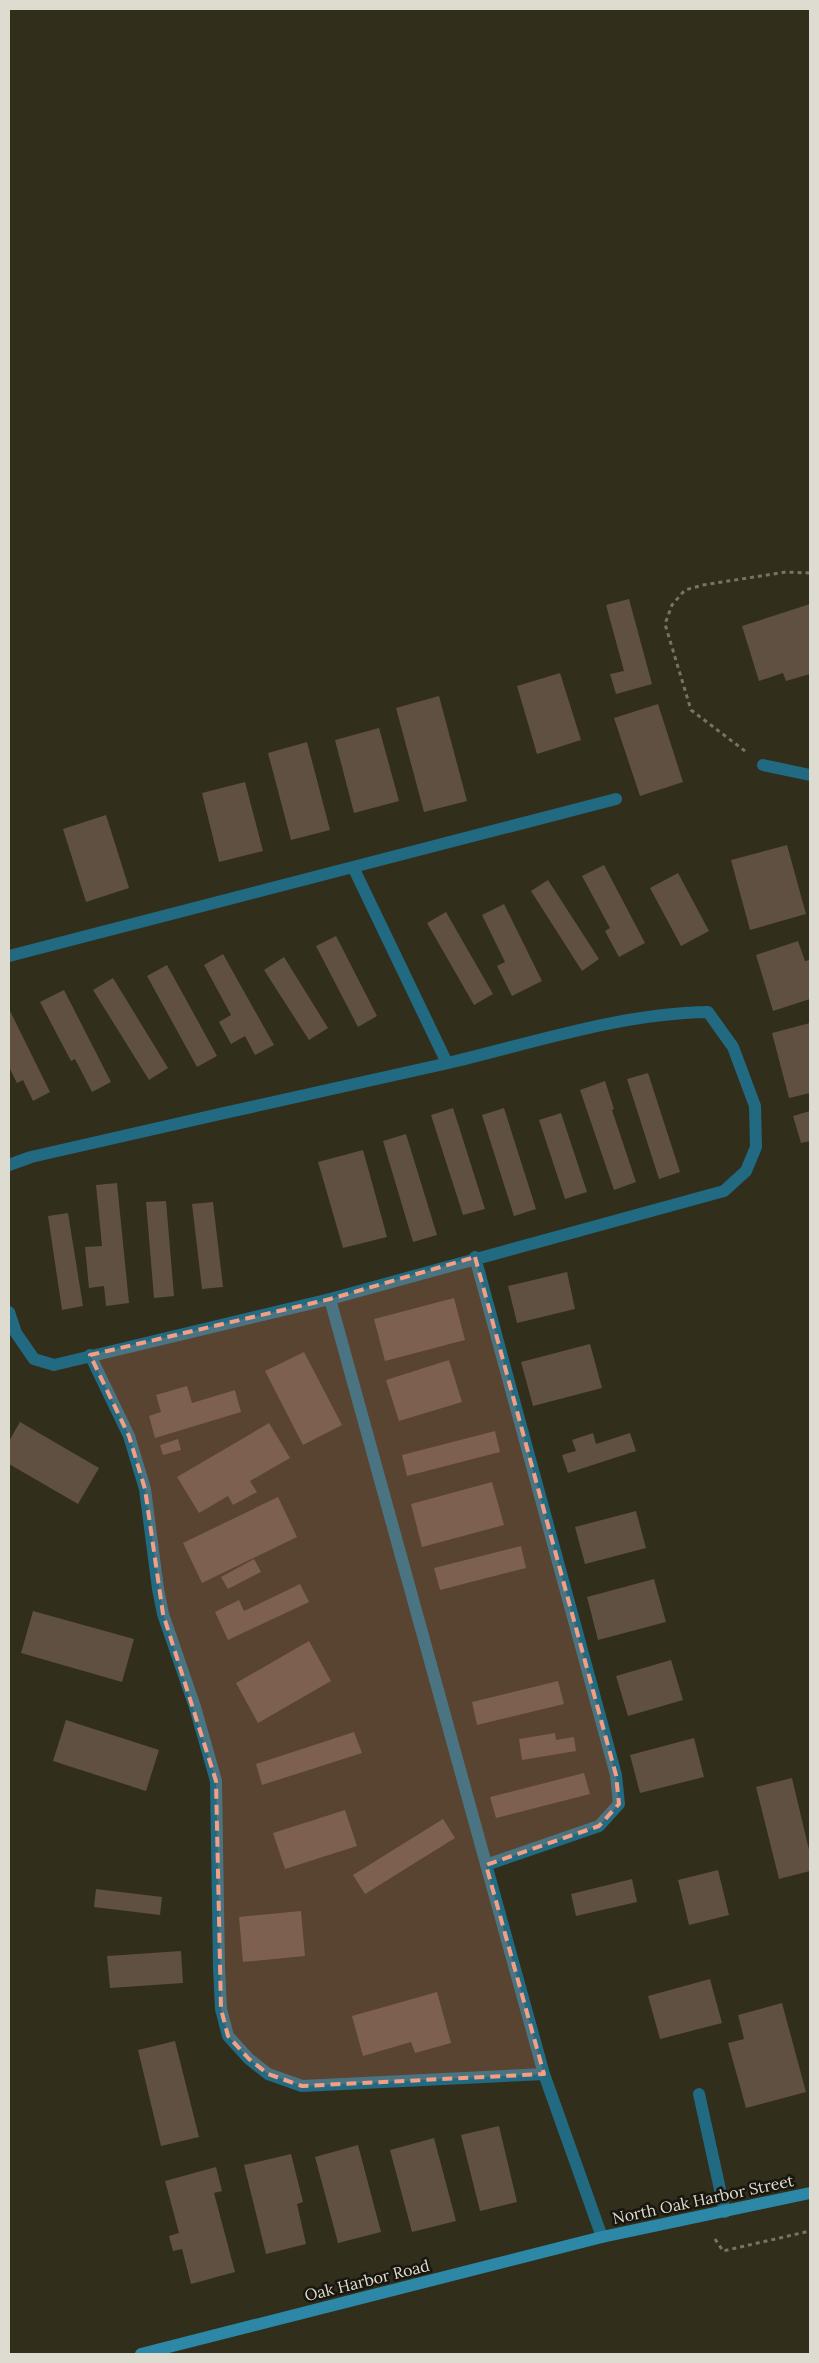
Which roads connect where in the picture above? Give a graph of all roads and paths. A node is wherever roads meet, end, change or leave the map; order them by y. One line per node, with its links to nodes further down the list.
1 (810, 573): 2 (path)
2 (763, 766): 3 (street)
3 (810, 775)
4 (616, 799): 5 (street)
5 (353, 867): 6 (street); 7 (street)
6 (9, 956)
7 (446, 1063): 8 (street); 9 (street)
8 (9, 1165)
9 (474, 1258): 10 (street); 13 (street)
10 (330, 1298): 12 (street); 13 (street)
11 (9, 1312): 12 (street)
12 (90, 1355): 14 (street)
13 (486, 1866): 14 (street)
14 (544, 2074): 20 (street)
15 (699, 2094): 17 (street)
16 (810, 2193): 17 (street, North Oak Harbor Street)
17 (725, 2212): 18 (street, North Oak Harbor Street)
18 (701, 2217): 19 (path); 20 (street, North Oak Harbor Street)
19 (810, 2231)
20 (602, 2237): 21 (street, Oak Harbor Road)
21 (165, 2351): 22 (street, Oak Harbor Road)
22 (140, 2354)

